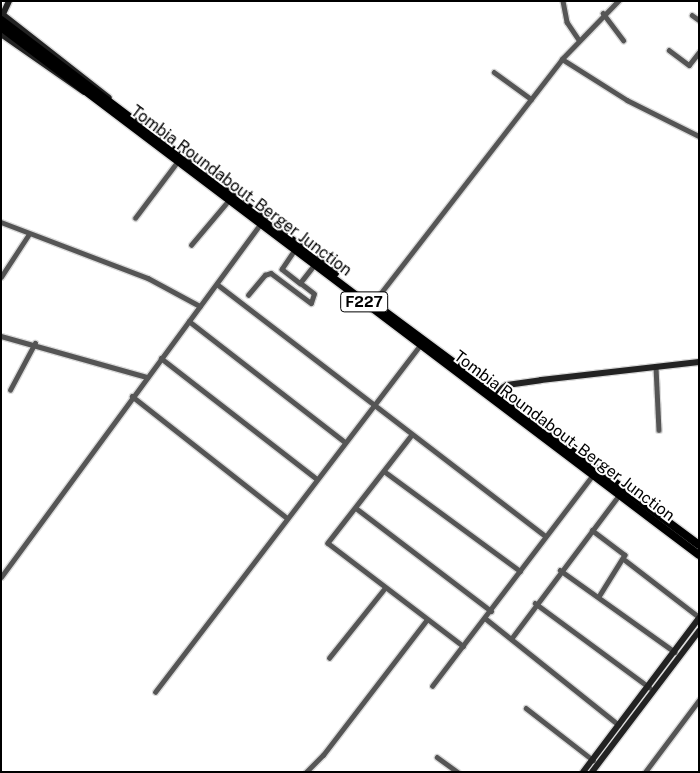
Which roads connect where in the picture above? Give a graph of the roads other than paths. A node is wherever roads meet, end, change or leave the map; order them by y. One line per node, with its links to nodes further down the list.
1 (9, 1): 6 (street)
2 (564, 1): 10 (street)
3 (618, 1): 4 (street)
4 (603, 13): 10 (street); 11 (street)
5 (692, 15): 7 (street)
6 (2, 16): 12 (main road, F227); 19 (street)
7 (699, 20)
8 (1, 27): 12 (main road, F227)
9 (1, 34): 17 (street)
10 (579, 40): 15 (street)
11 (623, 40)
12 (31, 46): 17 (main road, Tombia Roundabout- Berger Junction / F227); 19 (main road, Tombia Roundabout- Berger Junction / F227)
13 (669, 50): 14 (street)
14 (699, 52)
15 (562, 60): 18 (street); 20 (street)
16 (494, 72): 18 (street)
17 (91, 95): 21 (main road, Tombia Roundabout- Berger Junction / F227)
18 (531, 99): 36 (street)
19 (118, 108): 24 (main road, Tombia Roundabout- Berger Junction / F227)
20 (699, 136)
21 (178, 161): 22 (main road, Tombia Roundabout- Berger Junction / F227); 23 (street)
22 (229, 200): 24 (main road, Tombia Roundabout- Berger Junction / F227); 27 (street)
23 (135, 218)
24 (263, 221): 28 (main road, Tombia Roundabout- Berger Junction / F227); 34 (street); 36 (main road, Tombia Roundabout- Berger Junction / F227)
25 (1, 222): 26 (street)
26 (29, 234): 32 (street); 37 (street)
27 (191, 245)
28 (295, 250): 29 (main road, Tombia Roundabout- Berger Junction / F227); 30 (street)
29 (315, 264): 33 (street); 41 (main road, Tombia Roundabout- Berger Junction / F227)
30 (282, 269): 31 (street); 33 (street)
31 (271, 273): 33 (street); 35 (street)
32 (1, 277)
33 (300, 283)
34 (218, 284): 37 (street); 49 (street)
35 (248, 296)
36 (373, 303): 47 (main road, Tombia Roundabout- Berger Junction / F227)
37 (200, 306): 38 (street)
38 (189, 321): 42 (street); 52 (street)
39 (1, 336): 40 (street)
40 (35, 344): 45 (street); 46 (street)
41 (420, 345): 47 (main road, Tombia Roundabout- Berger Junction / F227); 49 (street)
42 (161, 358): 45 (street); 55 (street)
43 (699, 362): 44 (street)
44 (656, 367): 47 (street); 50 (street)
45 (147, 377): 48 (street)
46 (10, 390)
47 (492, 394): 54 (main road, Tombia Roundabout- Berger Junction / F227); 61 (main road, Tombia Roundabout- Berger Junction / F227)
48 (132, 396): 58 (street); 66 (street)
49 (374, 404): 51 (street); 52 (street)
50 (659, 430)
51 (412, 435): 53 (street); 60 (street)
52 (346, 442): 55 (street)
53 (384, 470): 57 (street); 65 (street)
54 (593, 475): 56 (main road, Tombia Roundabout- Berger Junction / F227); 60 (street)
55 (317, 480): 58 (street)
56 (619, 495): 59 (street); 62 (main road, Tombia Roundabout- Berger Junction / F227)
57 (356, 508): 67 (street); 70 (street)
58 (288, 518): 81 (street)
59 (592, 530): 63 (street); 64 (street)
60 (546, 536): 65 (street)
61 (699, 545)
62 (699, 555)
63 (625, 560): 68 (street); 72 (street)
64 (560, 570): 68 (street); 69 (street)
65 (520, 571): 70 (street)
66 (1, 577)
67 (384, 589): 73 (street); 78 (street)
68 (598, 597): 77 (street)
69 (535, 604): 75 (street); 80 (street)
70 (491, 611): 71 (street)
71 (485, 618): 75 (street); 76 (street)
72 (699, 618): 77 (street)
73 (426, 621): 76 (street); 88 (street)
74 (699, 630): 84 (street)
75 (511, 639): 85 (street)
76 (463, 646): 79 (street)
77 (674, 652): 80 (street)
78 (329, 658)
79 (432, 686)
80 (649, 687): 84 (street)
81 (155, 692)
82 (699, 700): 92 (street)
83 (526, 708): 87 (street)
84 (636, 711): 85 (street); 91 (street)
85 (620, 726): 87 (street)
86 (436, 757): 89 (street)
87 (593, 760): 90 (street)
88 (306, 772)
89 (458, 772)
90 (583, 772)
91 (592, 772)
92 (645, 772)

